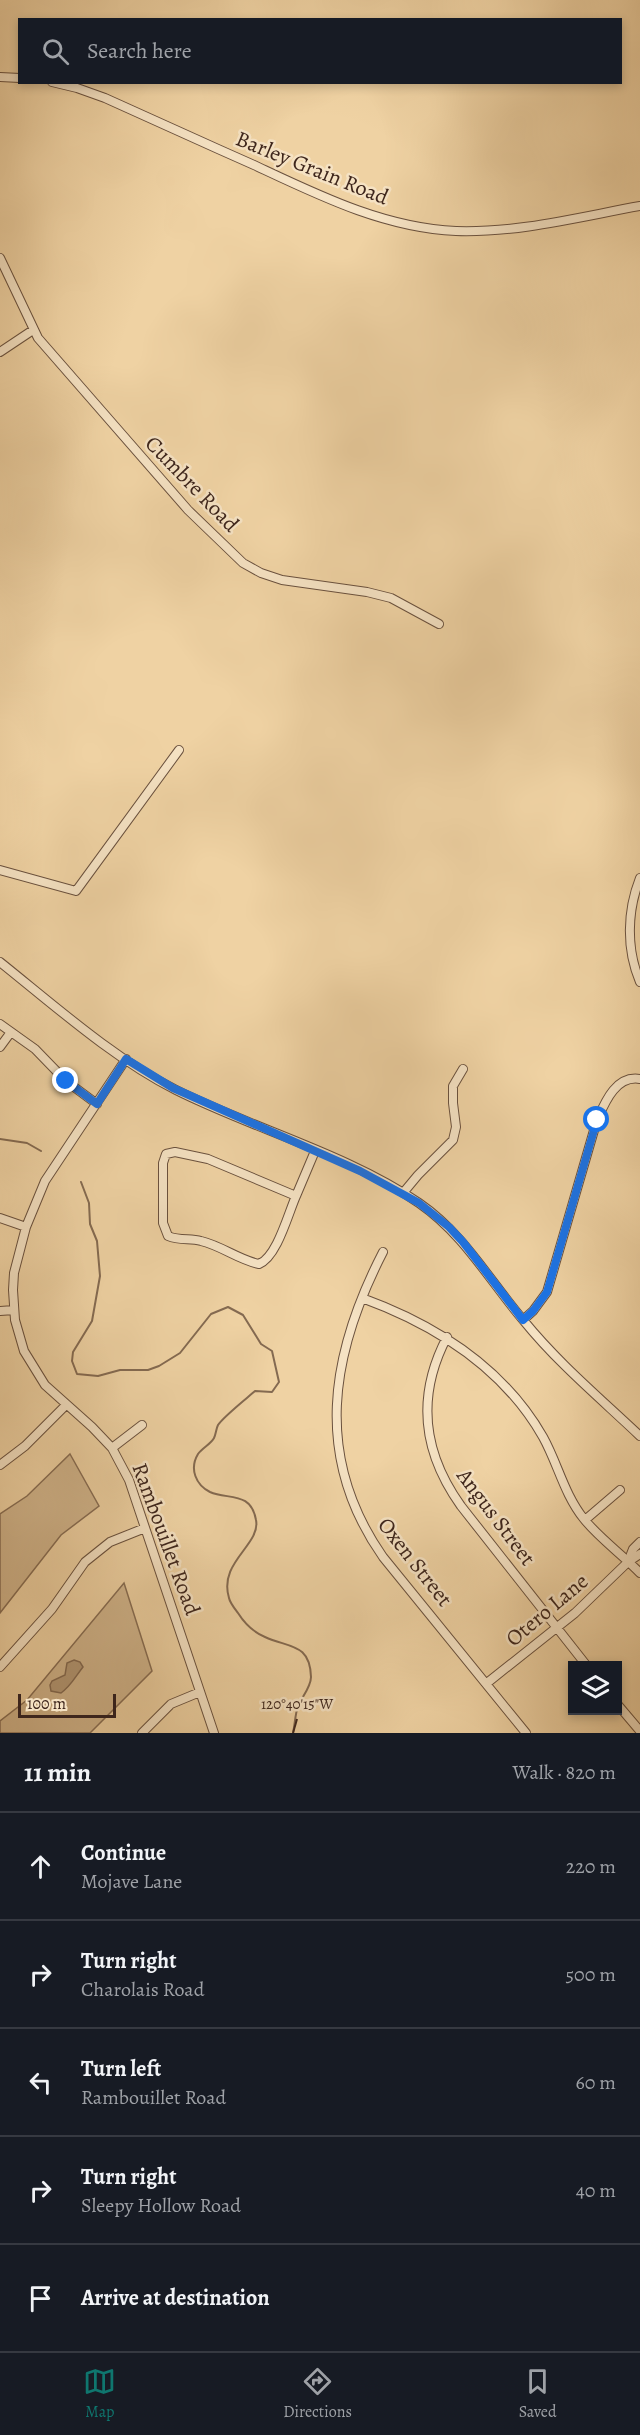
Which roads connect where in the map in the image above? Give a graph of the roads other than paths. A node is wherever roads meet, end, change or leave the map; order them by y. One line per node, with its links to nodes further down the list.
1 (0, 76): 2 (street)
2 (18, 78)
3 (60, 84): 4 (street, Barley Grain Road)
4 (640, 206)
5 (0, 258): 6 (street, Cumbre Road)
6 (33, 330): 7 (street); 8 (street, Cumbre Road)
7 (0, 352)
8 (439, 624)
9 (179, 750): 10 (street)
10 (0, 870)
11 (640, 878): 13 (street)
12 (0, 962): 17 (street)
13 (640, 982)
14 (0, 1024): 15 (street)
15 (11, 1032): 16 (street); 20 (street)
16 (0, 1047)
17 (126, 1059): 20 (street, Rambouillet Road); 21 (street)
18 (463, 1069): 22 (street)
19 (640, 1079): 30 (street)
20 (97, 1104): 25 (street, Rambouillet Road)
21 (315, 1151): 22 (street); 23 (street)
22 (403, 1193): 30 (street)
23 (296, 1196): 23 (street)
24 (0, 1218): 25 (street)
25 (26, 1227): 28 (street, Rambouillet Road)
26 (383, 1252): 27 (street, Oxen Street)
27 (362, 1298): 31 (street); 47 (street, Oxen Street)
28 (14, 1310): 29 (street); 32 (street, Rambouillet Road)
29 (0, 1311)
30 (523, 1320): 34 (street)
31 (447, 1337): 38 (street); 44 (street, Angus Street)
32 (66, 1405): 35 (street, Rambouillet Road); 36 (street)
33 (142, 1425): 35 (street)
34 (640, 1436)
35 (112, 1448): 39 (street, Rambouillet Road)
36 (0, 1465)
37 (620, 1490): 38 (street)
38 (585, 1520): 42 (street)
39 (145, 1528): 46 (street); 48 (street, Rambouillet Road)
40 (640, 1542): 42 (street, Otero Lane)
41 (640, 1554): 42 (street, Otero Lane)
42 (627, 1562): 43 (street); 44 (street, Otero Lane)
43 (640, 1573)
44 (557, 1627): 45 (street, Angus Street); 47 (street, Otero Lane)
45 (584, 1661)
46 (0, 1667)
47 (487, 1683): 53 (street, Oxen Street)
48 (200, 1692): 51 (street); 52 (street, Rambouillet Road)
49 (622, 1710): 50 (street)
50 (640, 1731)
51 (142, 1733)
52 (214, 1733)
53 (526, 1733)

